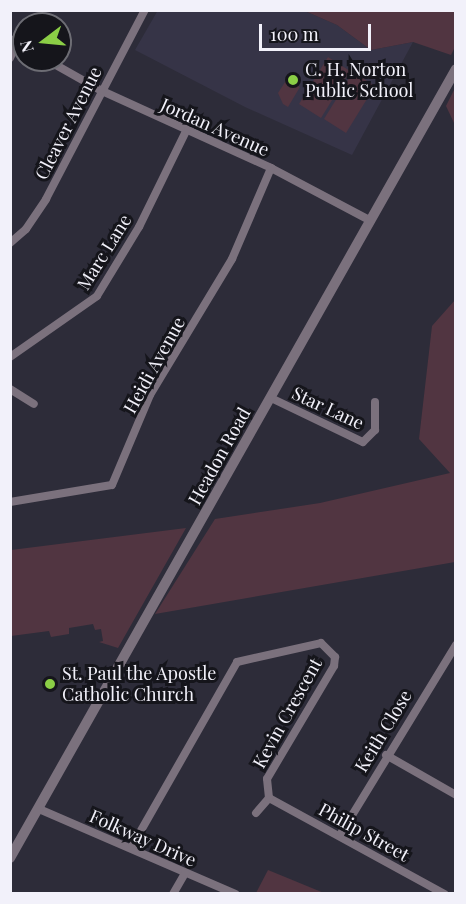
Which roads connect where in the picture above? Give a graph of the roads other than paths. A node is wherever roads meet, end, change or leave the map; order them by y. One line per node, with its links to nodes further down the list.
1 (145, 10): 4 (street, Cleaver Avenue)
2 (456, 69): 7 (street, Headon Road)
3 (68, 72): 4 (street, Jordan Avenue)
4 (100, 90): 5 (street, Jordan Avenue); 8 (street, Cleaver Avenue)
5 (186, 131): 6 (street, Jordan Avenue); 9 (street, Marc Lane)
6 (271, 168): 7 (street, Jordan Avenue); 14 (street, Heidi Avenue)
7 (371, 221): 11 (street, Headon Road)
8 (10, 243)
9 (10, 357)
10 (10, 389): 13 (street)
11 (271, 398): 12 (street, Star Lane); 19 (street, Headon Road)
12 (375, 402)
13 (34, 404)
14 (10, 502)
15 (456, 645): 16 (street, Keith Close)
16 (386, 755): 17 (street); 21 (street, Keith Close)
17 (456, 795)
18 (269, 798): 20 (street, Kevin Crescent); 21 (street, Philip Street); 22 (street, Kevin Crescent)
19 (39, 809): 22 (street, Folkway Drive); 23 (street, Headon Road)
20 (256, 813)
21 (340, 835): 27 (street, Philip Street)
22 (131, 848): 24 (street, Folkway Drive)
23 (10, 858)
24 (185, 873): 25 (street); 26 (street, Folkway Drive)
25 (173, 894)
26 (235, 894)
27 (444, 894)

